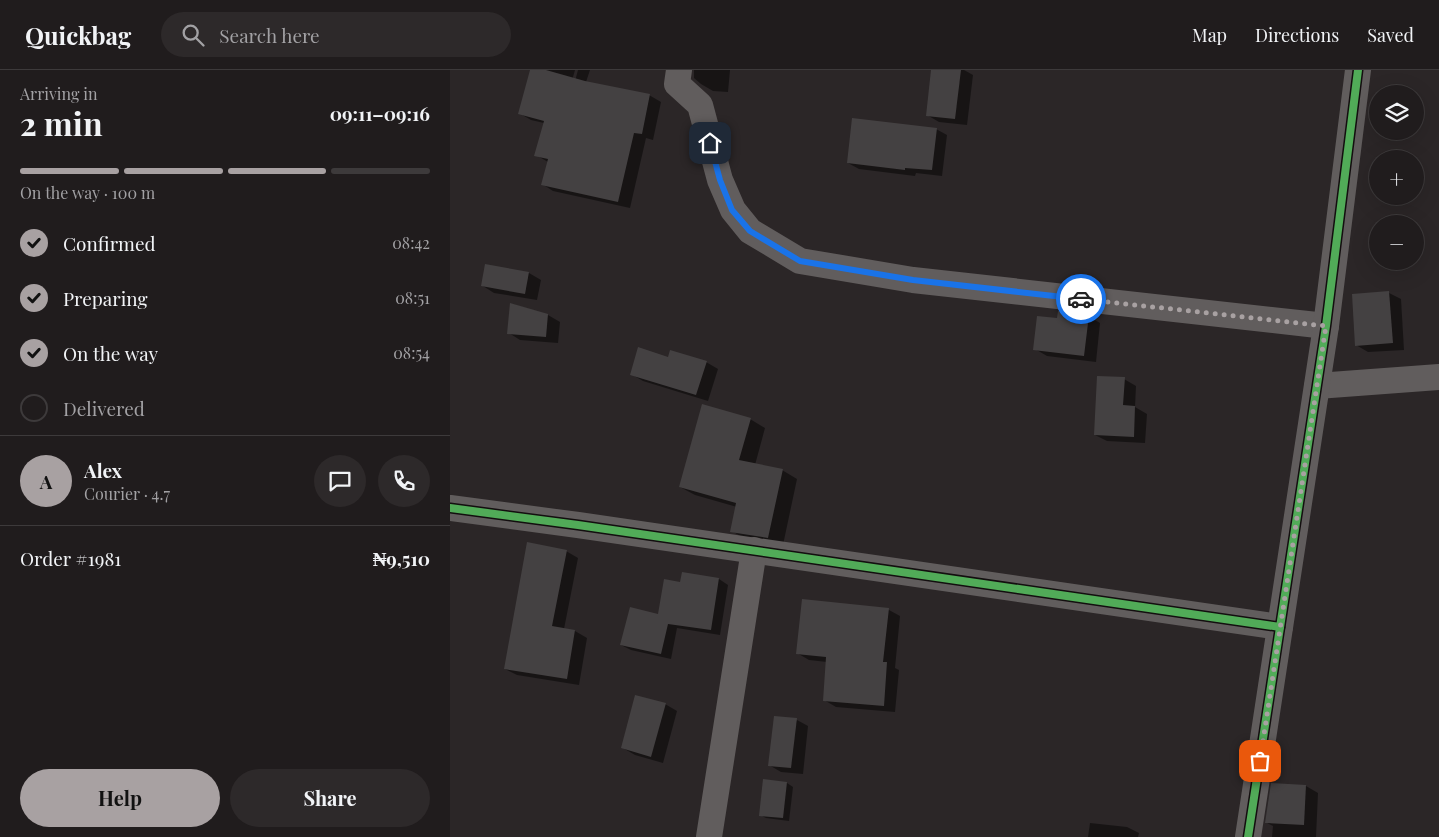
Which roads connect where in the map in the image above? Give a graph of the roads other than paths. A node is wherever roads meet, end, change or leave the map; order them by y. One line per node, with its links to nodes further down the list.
1 (679, 70): 3 (street)
2 (1358, 70): 3 (street)
3 (1326, 326): 5 (street)
4 (1439, 377): 5 (street)
5 (1317, 386): 8 (street)
6 (450, 508): 7 (street)
7 (754, 550): 8 (street); 9 (street)
8 (1280, 627): 10 (street)
9 (709, 837)
10 (1248, 837)

